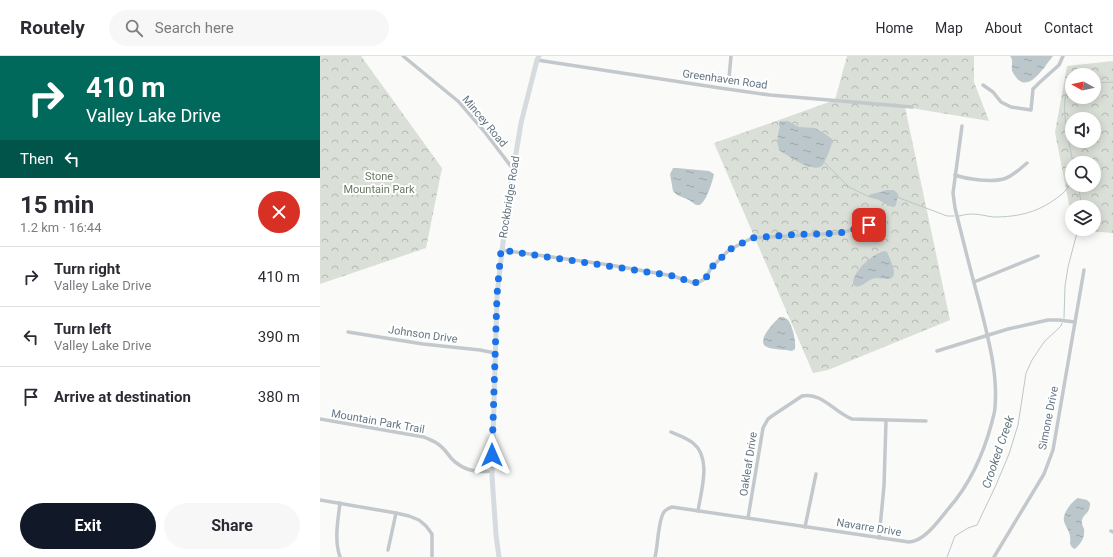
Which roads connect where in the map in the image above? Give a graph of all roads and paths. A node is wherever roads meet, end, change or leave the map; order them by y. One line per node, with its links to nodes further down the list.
1 (403, 56): 10 (street, Mincey Road)
2 (732, 56): 5 (street)
3 (1063, 56): 6 (street)
4 (538, 58): 7 (street, Greenhaven Road); 10 (main road, Rockbridge Road)
5 (729, 78)
6 (983, 85)
7 (912, 107)
8 (962, 126): 11 (street, Navarre Drive)
9 (1027, 163): 11 (street)
10 (513, 169): 13 (main road, Rockbridge Road)
11 (955, 175): 16 (street, Navarre Drive)
12 (883, 221): 13 (street)
13 (501, 250): 21 (main road, Rockbridge Road)
14 (1038, 256): 16 (street)
15 (1084, 270): 17 (street, Simone Drive)
16 (974, 282): 19 (street, Navarre Drive)
17 (1075, 322): 19 (street); 40 (street, Simone Drive)
18 (348, 332): 21 (street, Johnson Drive)
19 (987, 336): 20 (street); 34 (street, Navarre Drive)
20 (937, 350)
21 (495, 353): 26 (main road, Rockbridge Road)
22 (320, 419): 26 (street, Mountain Park Trail)
23 (886, 421): 24 (street, Oakleaf Drive); 32 (street, Oakleaf Drive); 34 (street)
24 (926, 421)
25 (670, 432): 30 (street)
26 (492, 471): 38 (main road, Rockbridge Road)
27 (816, 474): 33 (street)
28 (320, 500): 29 (street)
29 (340, 503): 31 (street); 36 (street)
30 (698, 511): 32 (street, Navarre Drive); 39 (street, Navarre Drive)
31 (396, 513): 35 (street); 37 (street)
32 (748, 518): 33 (street, Navarre Drive)
33 (805, 527): 34 (street, Navarre Drive)
34 (879, 538)
35 (388, 550)
36 (340, 557)
37 (432, 557)
38 (499, 557)
39 (655, 557)
40 (994, 557)

